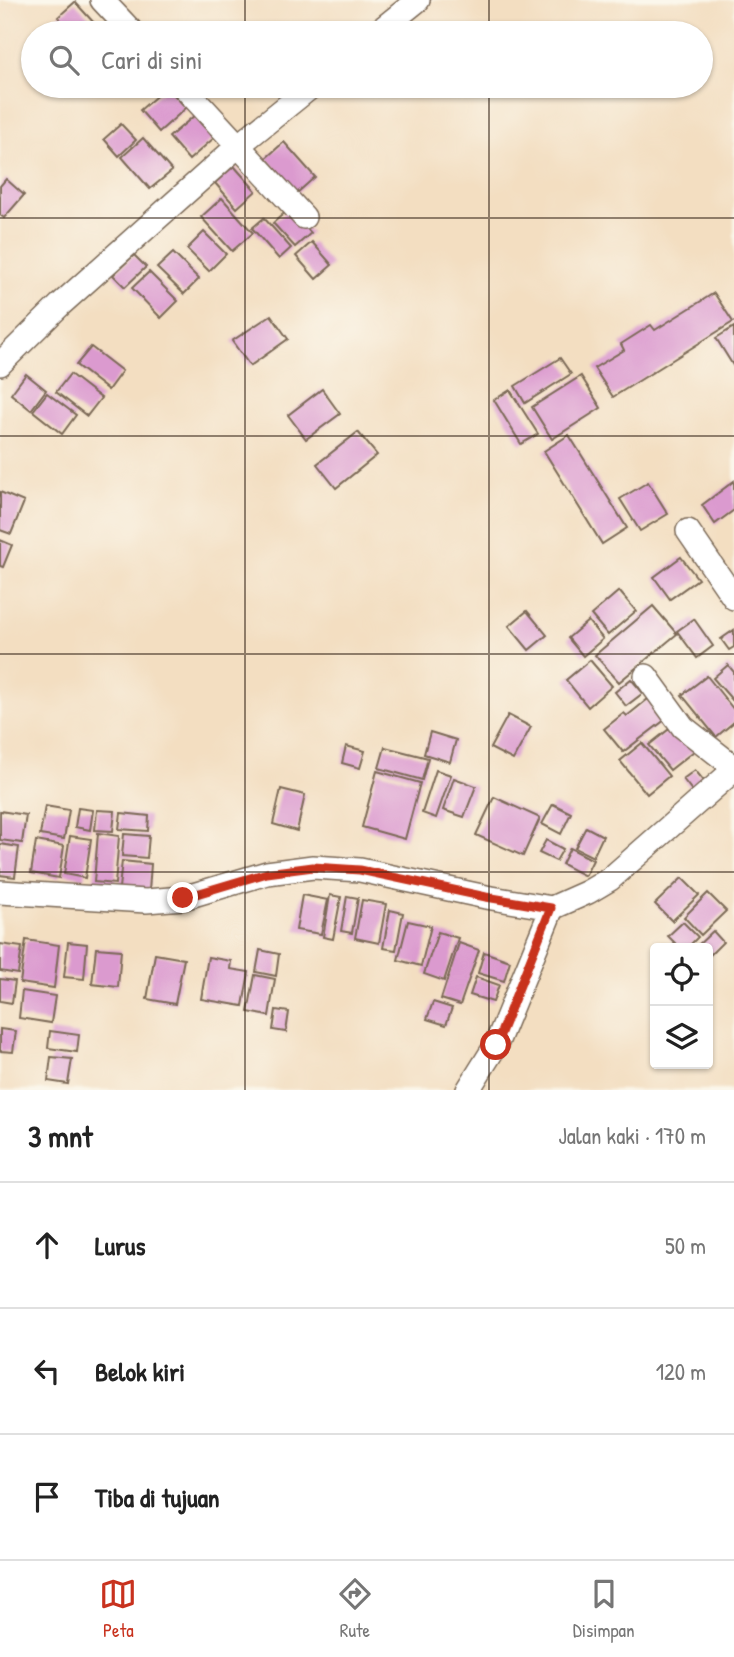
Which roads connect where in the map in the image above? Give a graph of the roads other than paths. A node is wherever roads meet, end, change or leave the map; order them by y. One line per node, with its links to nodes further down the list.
1 (102, 0): 3 (street)
2 (418, 0): 4 (street)
3 (122, 21)
4 (392, 21)
5 (194, 98): 7 (street)
6 (297, 98): 7 (street)
7 (239, 145): 8 (street); 9 (street)
8 (304, 218)
9 (0, 364)
10 (688, 531): 11 (street)
11 (734, 598)
12 (646, 676): 13 (street)
13 (734, 768): 15 (street)
14 (0, 892): 15 (street)
15 (551, 908): 16 (street)
16 (468, 1090)

